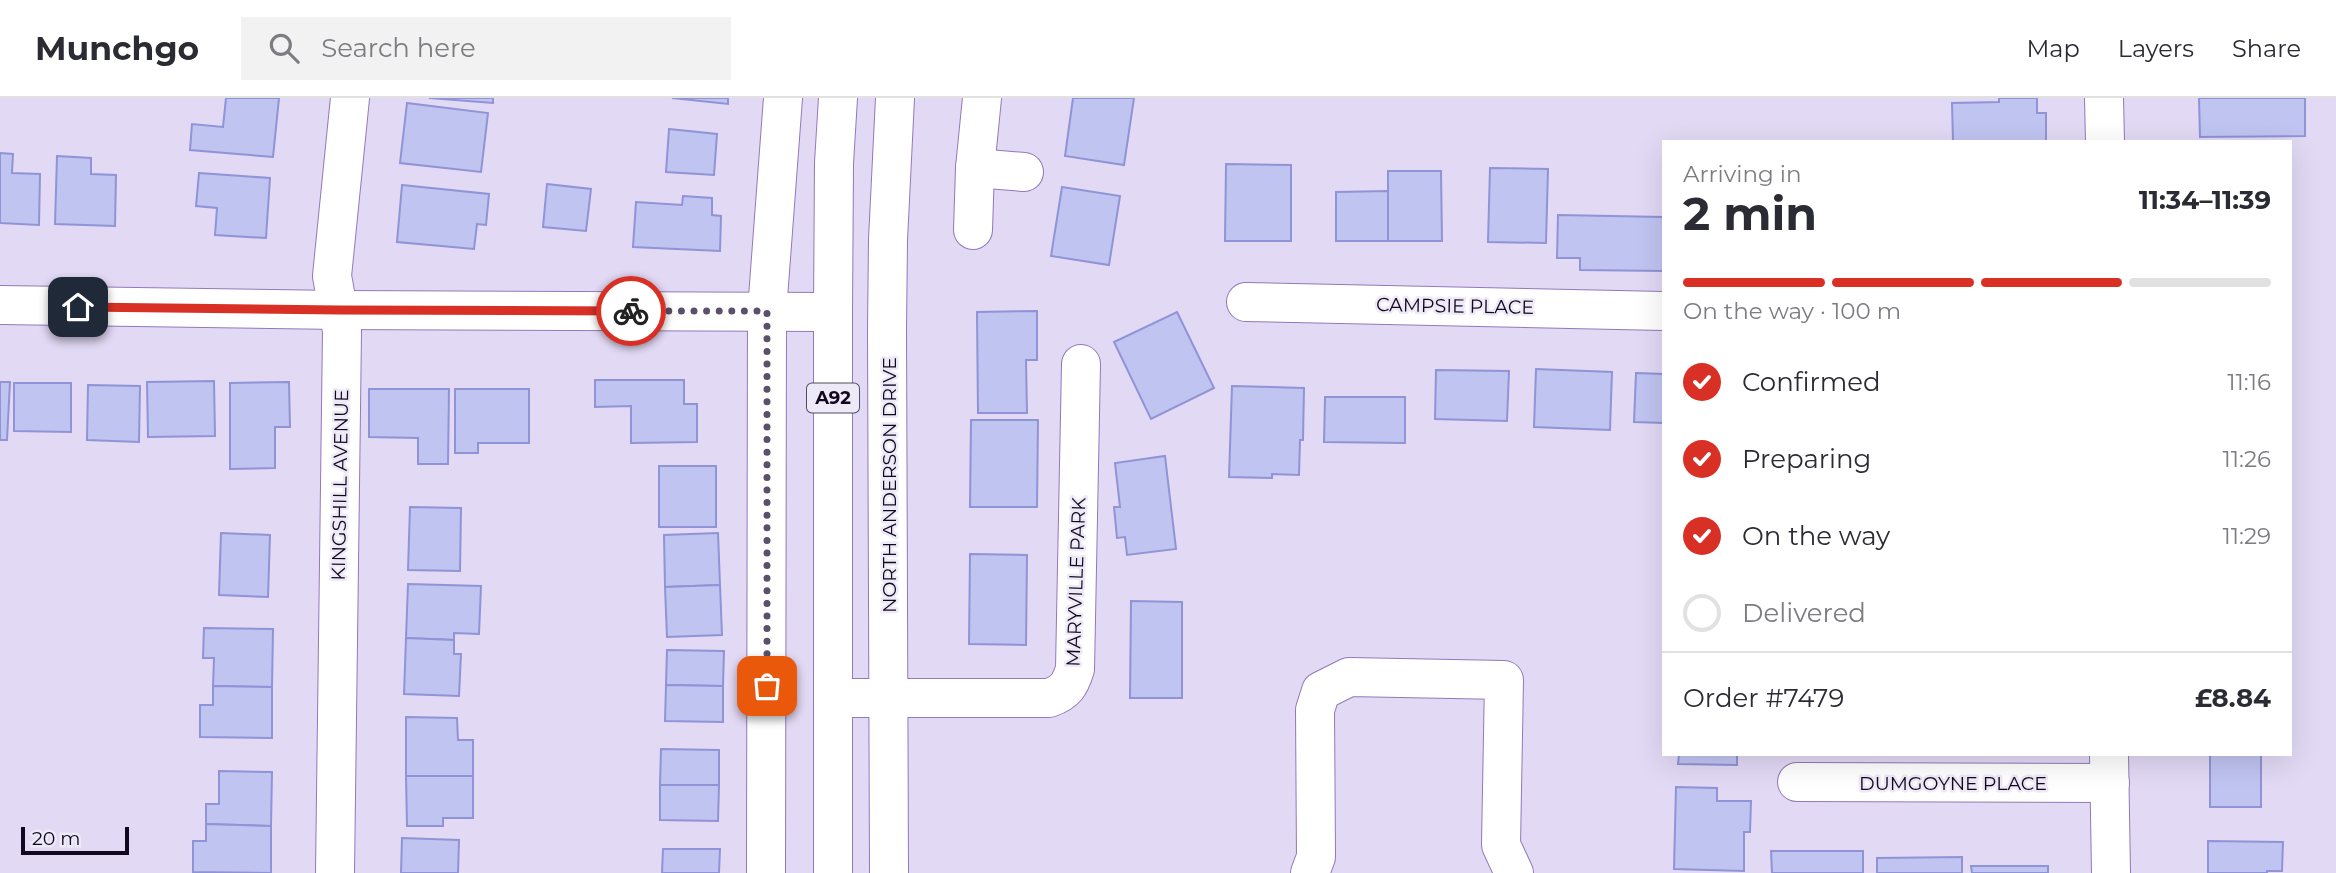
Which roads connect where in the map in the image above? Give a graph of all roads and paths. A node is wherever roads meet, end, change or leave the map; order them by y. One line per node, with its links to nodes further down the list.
1 (350, 98): 13 (street, KINGSHILL AVENUE)
2 (783, 98): 14 (street)
3 (838, 98): 16 (street, A92)
4 (895, 98): 19 (street, NORTH ANDERSON DRIVE / A92)
5 (982, 98): 8 (street)
6 (2104, 98): 7 (street)
7 (2105, 140)
8 (975, 168): 9 (street); 10 (street)
9 (1024, 173)
10 (973, 230)
11 (1245, 302): 15 (street, CAMPSIE PLACE)
12 (0, 305): 13 (street)
13 (340, 310): 14 (street); 22 (street, KINGSHILL AVENUE)
14 (767, 311): 16 (street); 23 (street)
15 (1662, 311)
16 (833, 312): 18 (street, A92)
17 (1081, 363): 19 (street, MARYVILLE PARK)
18 (834, 698): 19 (street, MARYVILLE PARK); 24 (street, A92)
19 (890, 699): 25 (street, NORTH ANDERSON DRIVE / A92)
20 (2110, 769): 21 (street, DUMGOYNE PLACE); 28 (street)
21 (1797, 782)
22 (335, 873)
23 (766, 873)
24 (833, 873)
25 (889, 873)
26 (1310, 873): 27 (street)
27 (1514, 873)
28 (2111, 873)

